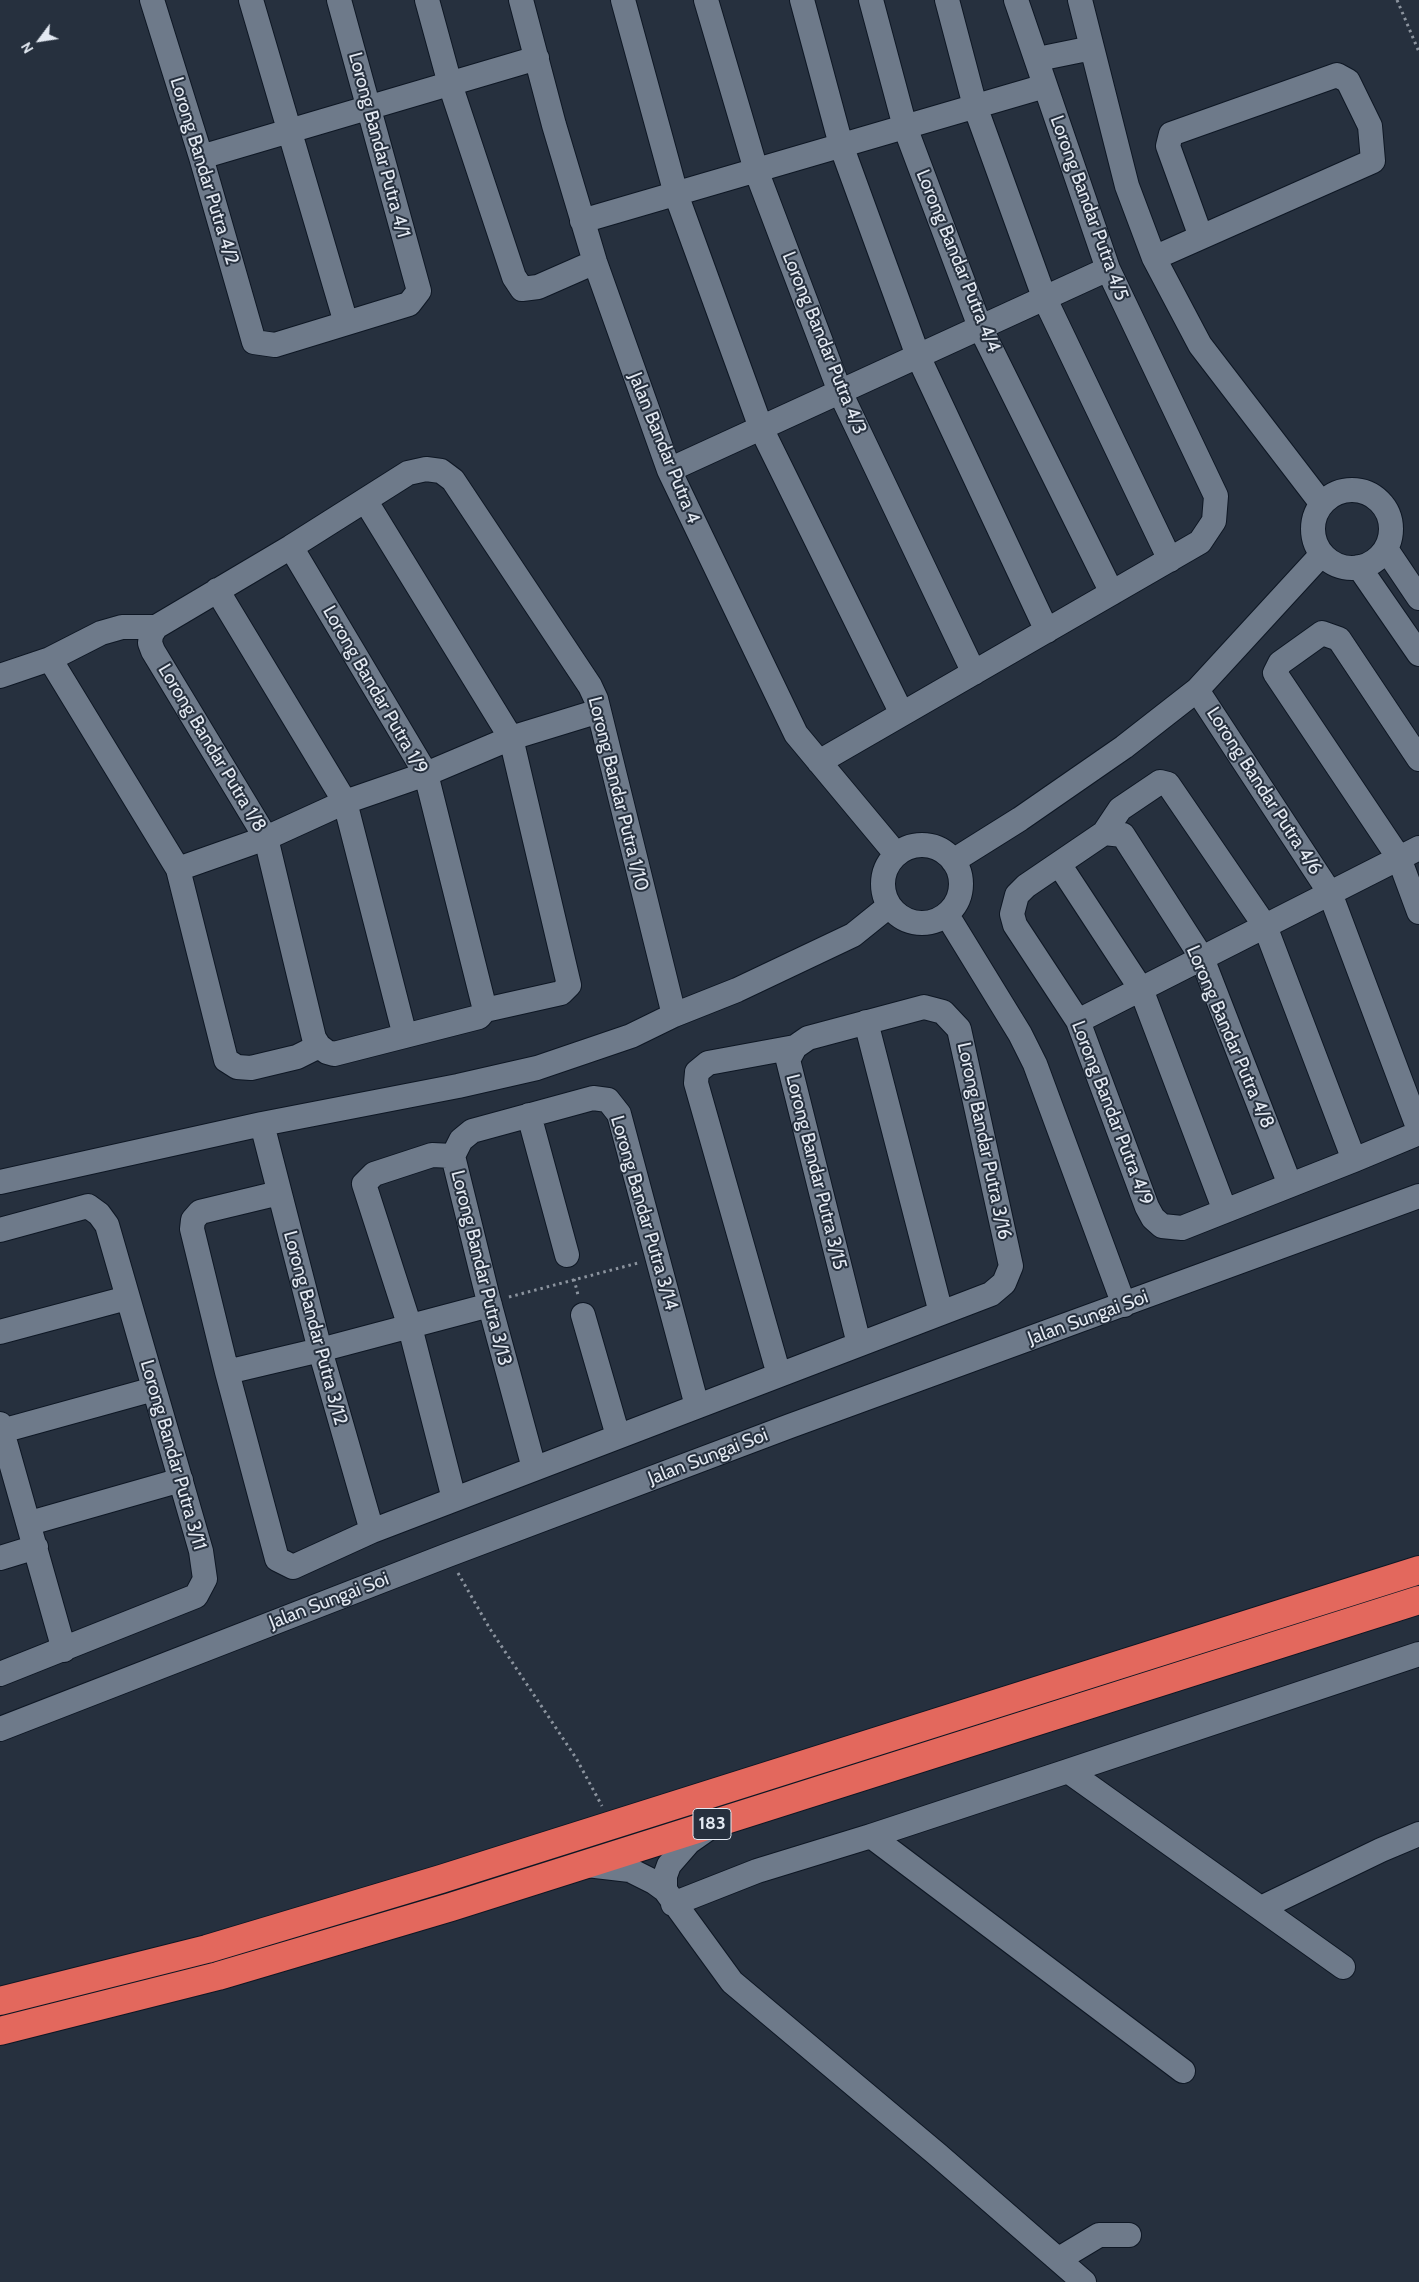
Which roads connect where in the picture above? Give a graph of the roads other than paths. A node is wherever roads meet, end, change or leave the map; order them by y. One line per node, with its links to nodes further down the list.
1 (152, 0): 23 (street, Lorong Bandar Putra 4/2)
2 (251, 0): 21 (street)
3 (339, 0): 19 (street, Lorong Bandar Putra 4/1)
4 (427, 0): 16 (street)
5 (521, 0): 14 (street, Jalan Bandar Putra 4)
6 (624, 0): 25 (street)
7 (706, 0): 24 (street, Lorong Bandar Putra 4/3)
8 (802, 0): 22 (street)
9 (871, 0): 20 (street, Lorong Bandar Putra 4/4)
10 (947, 0): 18 (street)
11 (1016, 0): 15 (street, Lorong Bandar Putra 4/5)
12 (1080, 0): 13 (street)
13 (1092, 48): 15 (street); 28 (street)
14 (537, 58): 16 (street); 26 (street, Jalan Bandar Putra 4)
15 (1038, 59): 17 (street, Lorong Bandar Putra 4/5)
16 (450, 84): 19 (street); 29 (street)
17 (1045, 86): 18 (street); 30 (street, Lorong Bandar Putra 4/5)
18 (975, 106): 20 (street); 31 (street)
19 (369, 108): 21 (street); 32 (street, Lorong Bandar Putra 4/1)
20 (905, 127): 22 (street); 33 (street, Lorong Bandar Putra 4/4)
21 (290, 131): 23 (street); 32 (street)
22 (840, 145): 24 (street); 34 (street)
23 (201, 157): 32 (street, Lorong Bandar Putra 4/2)
24 (756, 170): 25 (street); 35 (street, Lorong Bandar Putra 4/3)
25 (676, 194): 26 (street); 36 (street)
26 (582, 221): 29 (street, Jalan Bandar Putra 4)
27 (1201, 237): 27 (street); 28 (street)
28 (1154, 258): 39 (street)
29 (595, 262): 37 (street, Jalan Bandar Putra 4)
30 (1108, 269): 31 (street); 43 (street, Lorong Bandar Putra 4/5)
31 (1044, 297): 33 (street); 43 (street)
32 (346, 324)
33 (980, 327): 34 (street); 46 (street, Lorong Bandar Putra 4/4)
34 (918, 356): 35 (street); 49 (street)
35 (840, 392): 36 (street); 52 (street, Lorong Bandar Putra 4/3)
36 (761, 428): 37 (street); 56 (street)
37 (669, 470): 59 (street, Jalan Bandar Putra 4)
38 (365, 500): 40 (street); 55 (street, Lorong Bandar Putra 1/10); 57 (street)
39 (1322, 504): 41 (street); 42 (street)
40 (291, 547): 45 (street); 60 (street, Lorong Bandar Putra 1/9)
41 (1386, 549): 44 (street); 47 (street)
42 (1322, 554): 44 (street); 54 (street)
43 (1170, 560): 46 (street)
44 (1359, 568): 50 (street)
45 (217, 590): 48 (street); 61 (street)
46 (1112, 593): 49 (street)
47 (1419, 598)
48 (156, 627): 51 (street); 63 (street, Lorong Bandar Putra 1/8)
49 (1047, 631): 52 (street)
50 (1419, 654)
51 (50, 659): 53 (street); 68 (street)
52 (974, 673): 56 (street)
53 (0, 676)
54 (1197, 690): 66 (street); 69 (street, Lorong Bandar Putra 4/6)
55 (599, 711): 57 (street); 77 (street, Lorong Bandar Putra 1/10)
56 (902, 714): 59 (street)
57 (510, 738): 60 (street); 76 (street)
58 (1419, 760): 64 (street)
59 (819, 762): 65 (street, Jalan Bandar Putra 4)
60 (426, 774): 61 (street); 76 (street, Lorong Bandar Putra 1/9)
61 (345, 802): 63 (street); 80 (street)
62 (1104, 833): 67 (street); 73 (street); 74 (street, Lorong Bandar Putra 4/8)
63 (266, 838): 68 (street); 81 (street, Lorong Bandar Putra 1/8)
64 (1409, 853): 69 (street); 71 (street)
65 (896, 854): 66 (street); 70 (street)
66 (953, 861): 72 (street)
67 (1059, 864): 75 (street); 78 (street, Lorong Bandar Putra 4/9)
68 (178, 869): 81 (street)
69 (1330, 893): 73 (street); 85 (street, Lorong Bandar Putra 4/6)
70 (889, 906): 72 (street); 77 (street)
71 (1419, 912)
72 (947, 915): 97 (street)
73 (1265, 926): 74 (street); 87 (street)
74 (1202, 958): 75 (street); 89 (street, Lorong Bandar Putra 4/8)
75 (1141, 989): 78 (street); 92 (street)
76 (484, 1012): 80 (street)
77 (674, 1015): 84 (street)
78 (1078, 1021): 92 (street, Lorong Bandar Putra 4/9)
79 (866, 1022): 82 (street, Lorong Bandar Putra 3/15); 98 (street); 98 (street, Lorong Bandar Putra 3/16)
80 (406, 1036): 81 (street)
81 (319, 1046)
82 (795, 1047): 102 (street, Lorong Bandar Putra 3/15); 105 (street)
83 (529, 1115): 86 (street, Lorong Bandar Putra 3/13); 94 (street); 107 (street, Lorong Bandar Putra 3/14)
84 (262, 1124): 88 (street); 90 (street, Lorong Bandar Putra 3/12)
85 (1419, 1132): 87 (street)
86 (453, 1156): 96 (street, Lorong Bandar Putra 3/13); 100 (street)
87 (1354, 1160): 89 (street)
88 (0, 1182)
89 (1290, 1185): 92 (street)
90 (279, 1193): 103 (street, Lorong Bandar Putra 3/12); 104 (street)
91 (1419, 1196): 97 (street, Jalan Sungai Soi)
92 (1225, 1211)
93 (0, 1230): 95 (street, Lorong Bandar Putra 3/11)
94 (567, 1255)
95 (127, 1298): 101 (street); 106 (street, Lorong Bandar Putra 3/11)
96 (490, 1304): 100 (street); 110 (street, Lorong Bandar Putra 3/13)
97 (1124, 1305): 122 (street, Jalan Sungai Soi)
98 (942, 1313): 102 (street)
99 (584, 1315): 109 (street)
100 (410, 1327): 103 (street); 112 (street)
101 (0, 1332)
102 (858, 1344): 105 (street)
103 (320, 1350): 104 (street); 114 (street, Lorong Bandar Putra 3/12)
104 (227, 1372): 114 (street)
105 (779, 1375): 107 (street)
106 (154, 1389): 108 (street); 111 (street, Lorong Bandar Putra 3/11)
107 (697, 1406): 109 (street)
108 (1, 1427): 113 (street)
109 (618, 1436): 110 (street)
110 (534, 1468): 112 (street)
111 (181, 1480): 113 (street); 119 (street, Lorong Bandar Putra 3/11)
112 (454, 1499): 114 (street)
113 (30, 1523): 115 (street)
114 (372, 1531)
115 (36, 1547): 116 (street); 119 (street)
116 (0, 1558)
117 (1419, 1570): 131 (highway, 183)
118 (1419, 1600): 124 (highway, 183)
119 (64, 1650): 121 (street, Lorong Bandar Putra 3/11)
120 (1419, 1654): 123 (street)
121 (0, 1674)
122 (0, 1729)
123 (1068, 1771): 126 (street); 129 (street)
124 (718, 1822): 127 (highway, 183); 128 (street)
125 (1419, 1834): 129 (street)
126 (871, 1836): 128 (street); 133 (street)
127 (583, 1864): 128 (street); 132 (highway, 183)
128 (669, 1897): 135 (street)
129 (1260, 1908): 130 (street)
130 (1343, 1967)
131 (0, 2001)
132 (0, 2031)
133 (1183, 2072)
134 (1128, 2235): 135 (street)
135 (1060, 2259): 136 (street)
136 (1084, 2282)

